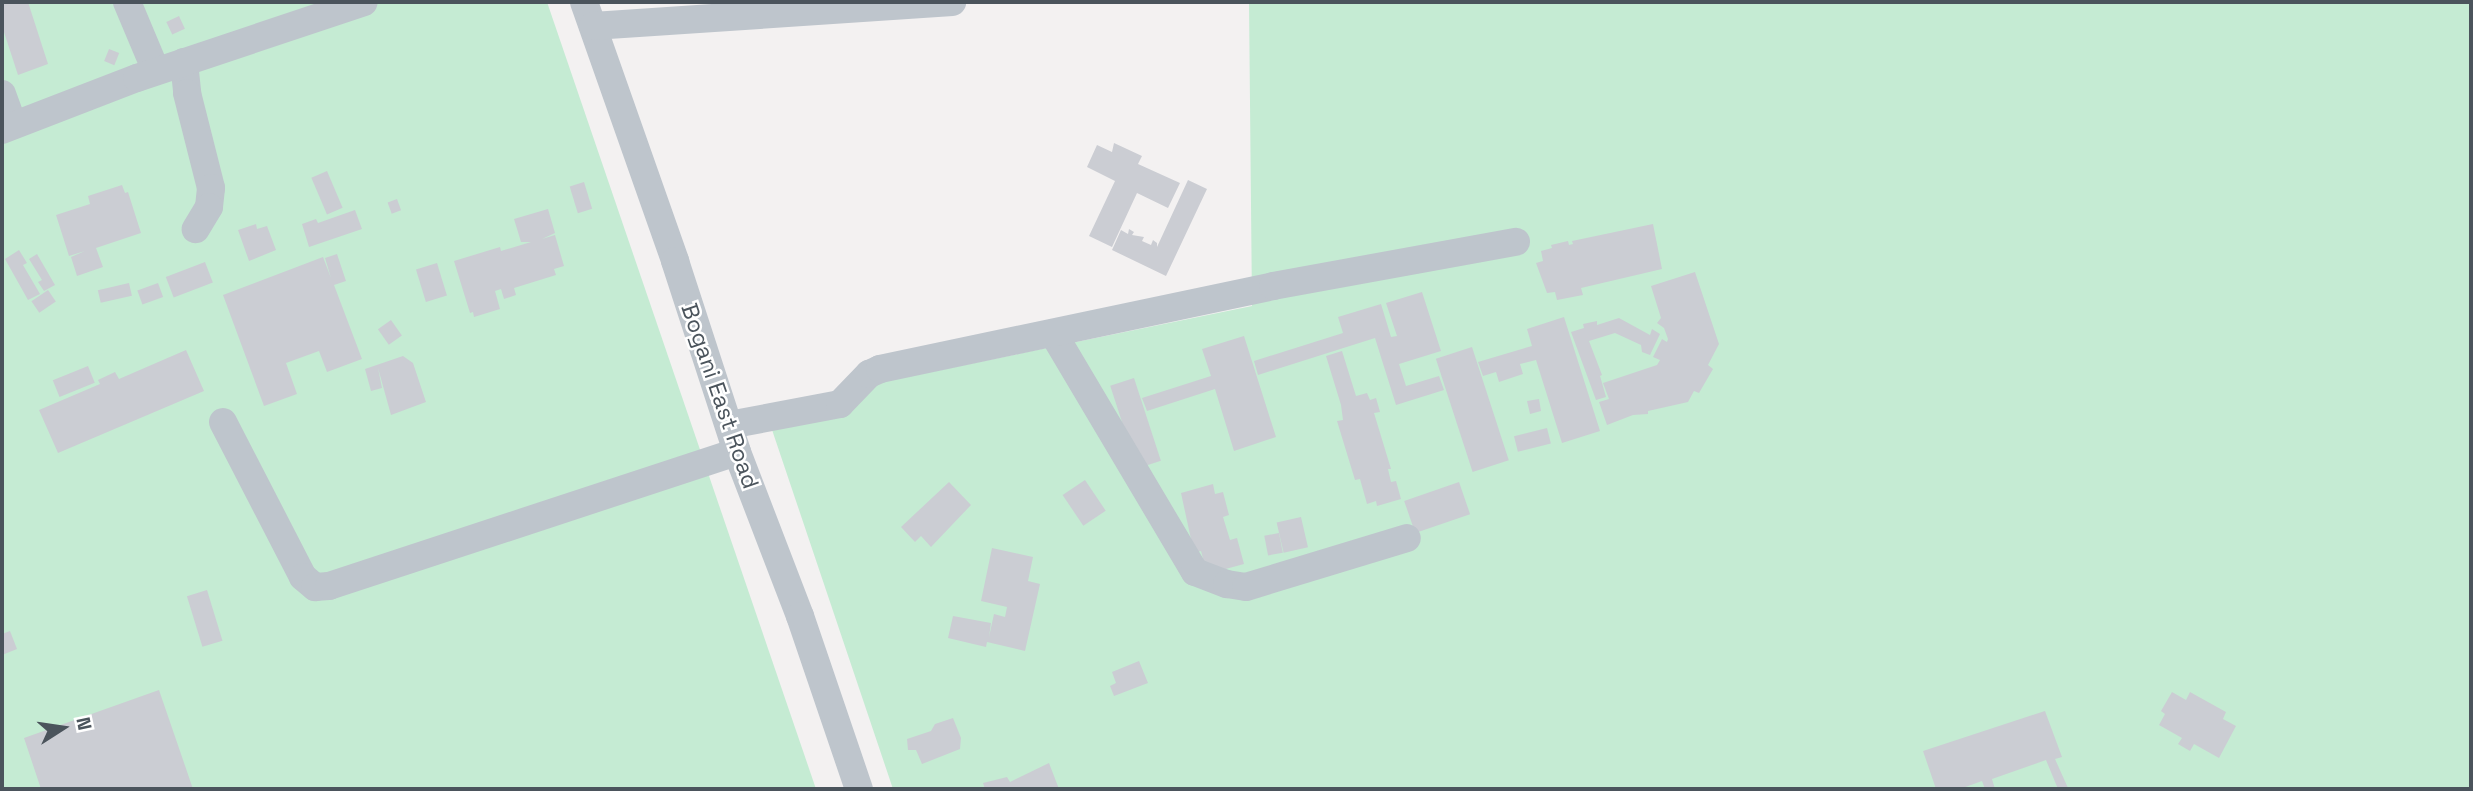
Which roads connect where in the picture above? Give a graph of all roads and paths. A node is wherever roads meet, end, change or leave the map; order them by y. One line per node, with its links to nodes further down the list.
1 (127, 2): 6 (street)
2 (364, 2): 5 (street)
3 (952, 2): 4 (street)
4 (589, 14): 13 (street, Bogani East Road)
5 (184, 62): 6 (street); 9 (street)
6 (156, 71): 8 (street)
7 (2, 94): 8 (street)
8 (8, 127)
9 (196, 229)
10 (1516, 242): 11 (street)
11 (1053, 333): 13 (street); 15 (street)
12 (223, 422): 14 (street)
13 (729, 425): 14 (street, Bogani East Road)
14 (737, 452): 16 (street, Bogani East Road)
15 (1407, 538)
16 (859, 789)

